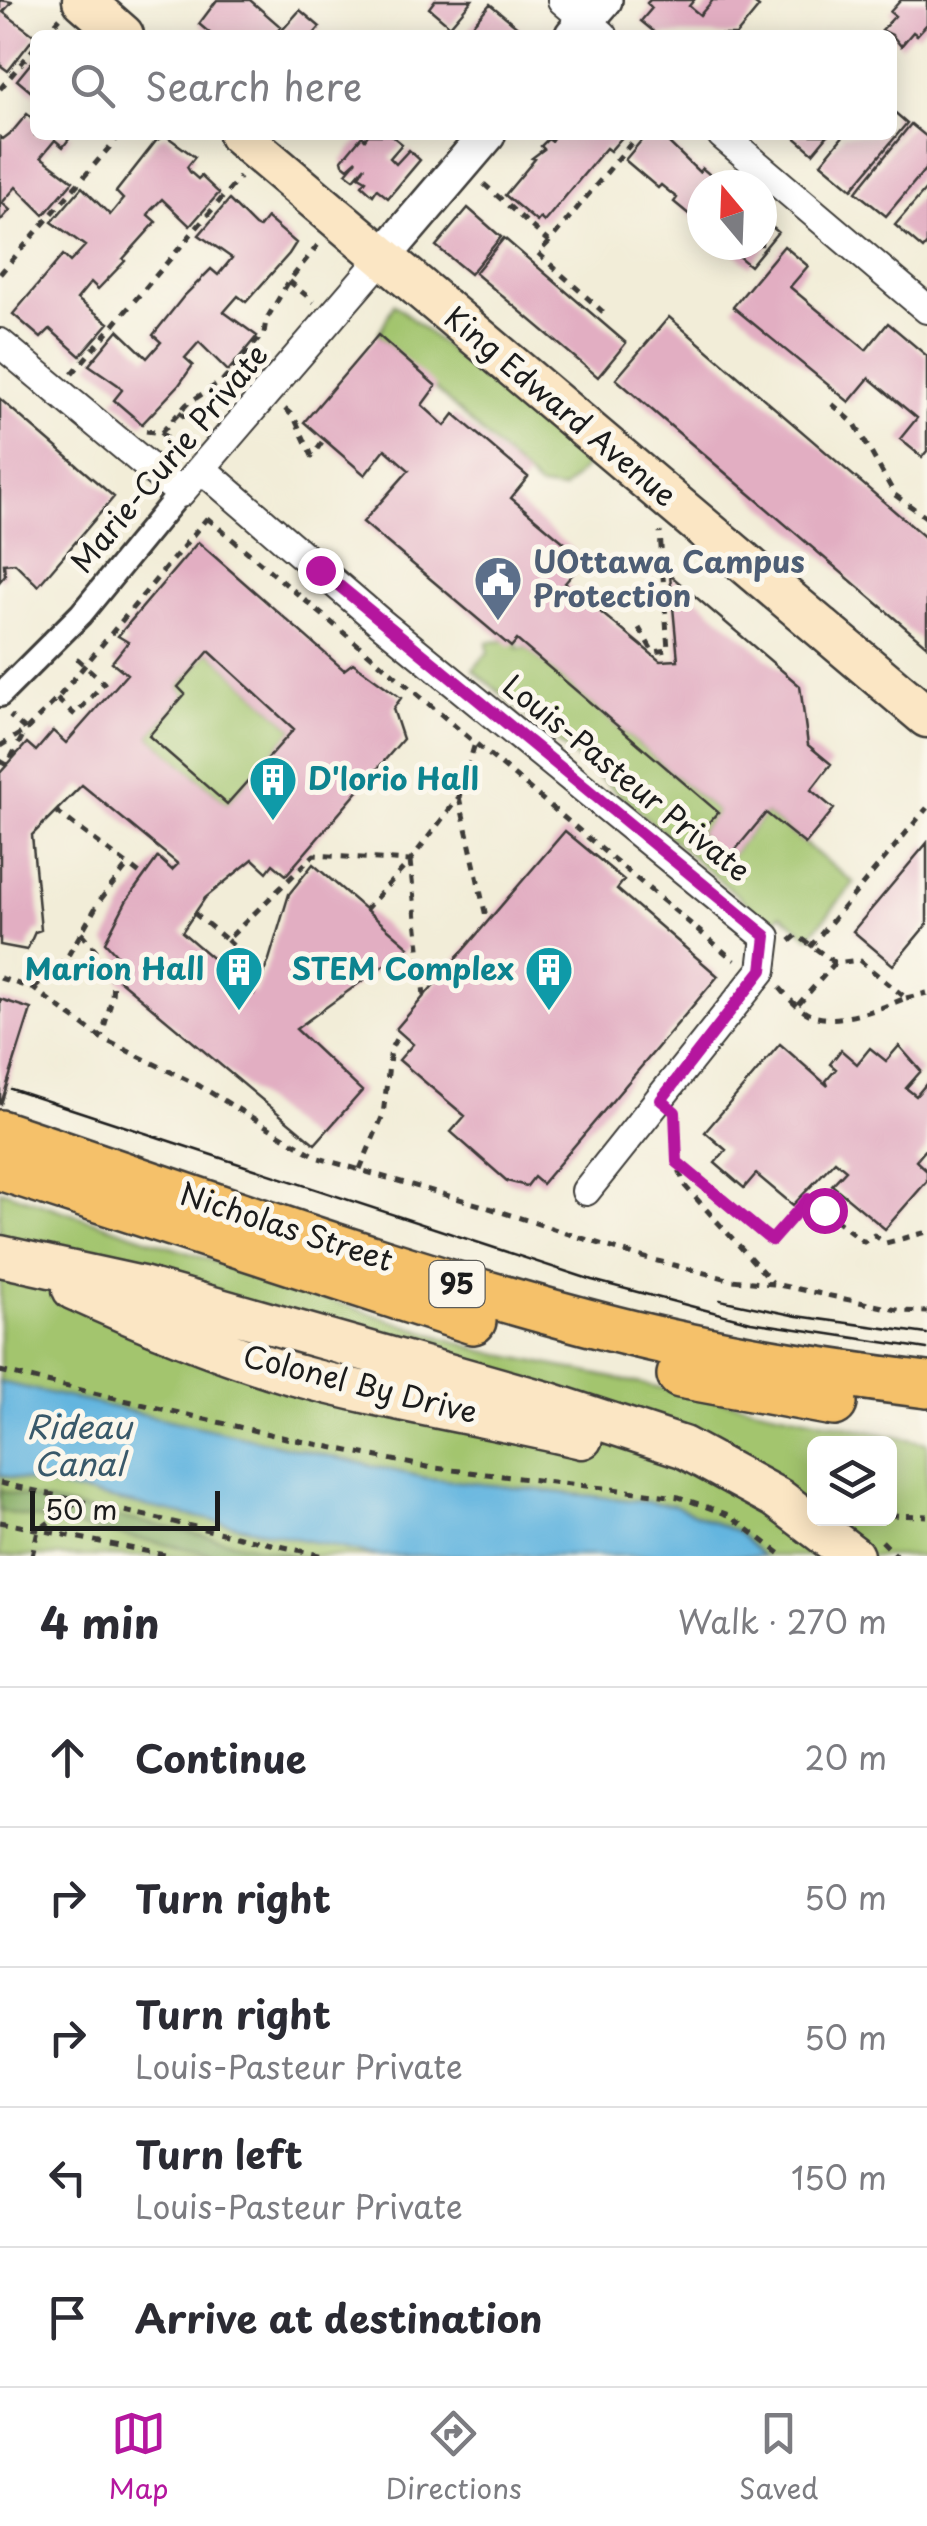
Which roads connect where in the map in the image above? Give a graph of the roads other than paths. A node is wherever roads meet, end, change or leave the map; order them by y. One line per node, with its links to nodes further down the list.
1 (82, 0): 2 (main road)
2 (117, 30)
3 (483, 140): 6 (street)
4 (728, 140): 7 (street)
5 (250, 144): 6 (main road, King Edward Avenue)
6 (382, 258): 9 (street, Marie-Curie Private); 12 (main road, King Edward Avenue)
7 (927, 308)
8 (0, 343): 10 (street)
9 (193, 460): 10 (street, Marie-Curie Private); 15 (street, Louis-Pasteur Private)
10 (180, 493): 11 (street, Marie-Curie Private)
11 (3, 704)
12 (927, 718)
13 (0, 1133): 17 (main road, Nicholas Street / 95)
14 (0, 1166): 18 (main road, Nicholas Street / 95)
15 (586, 1192)
16 (1, 1256): 19 (main road, Colonel By Drive)
17 (927, 1385)
18 (927, 1415)
19 (854, 1556)

